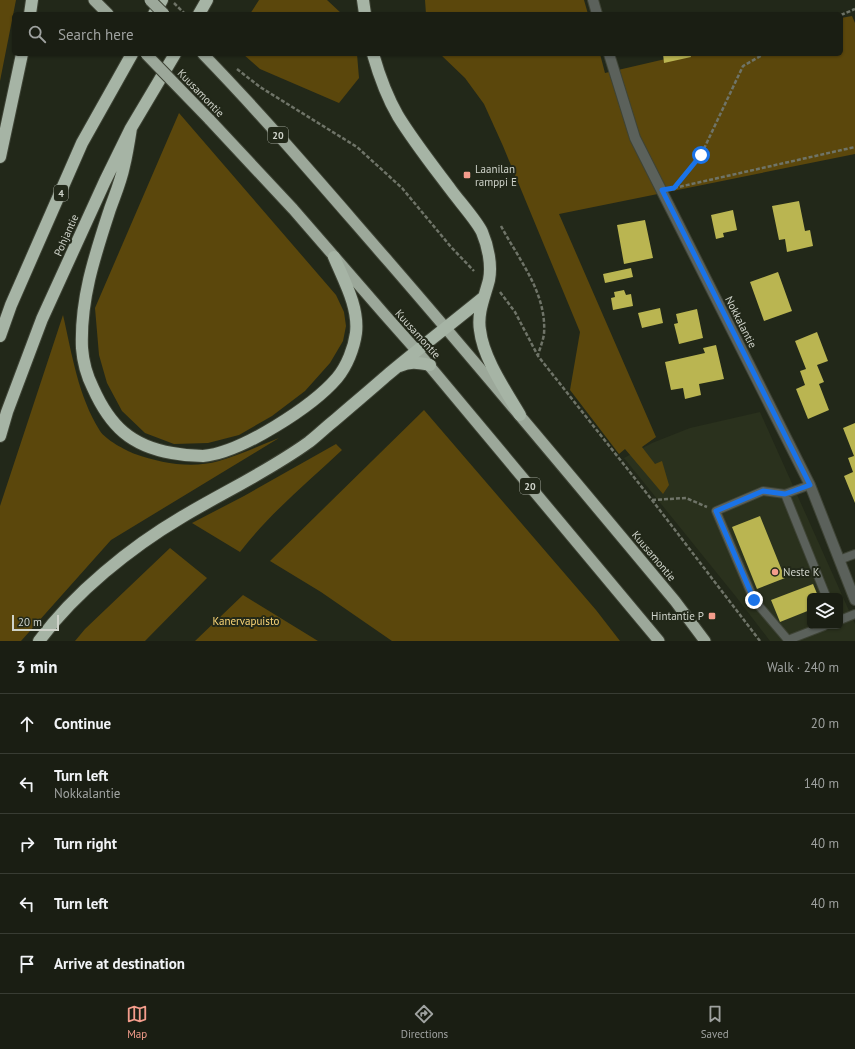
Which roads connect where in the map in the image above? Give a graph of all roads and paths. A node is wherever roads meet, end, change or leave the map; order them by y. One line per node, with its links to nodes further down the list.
1 (32, 0): 10 (highway)
2 (94, 0): 11 (highway)
3 (150, 0): 13 (highway, bridge)
4 (162, 0): 12 (highway)
5 (172, 0): 14 (path)
6 (207, 0): 15 (highway)
7 (363, 0): 16 (highway)
8 (593, 0): 17 (street)
9 (855, 9): 18 (path)
10 (30, 12)
11 (106, 12)
12 (155, 12)
13 (162, 12)
14 (183, 12)
15 (200, 12)
16 (365, 12)
17 (596, 12)
18 (843, 14)
19 (22, 56): 30 (highway)
20 (131, 56): 39 (highway, Pohjantie / 4)
21 (148, 56): 34 (highway, Kuusamontie / 20, bridge)
22 (174, 56): 28 (highway, Pohjantie)
23 (205, 56): 38 (highway, Kuusamontie / 20)
24 (375, 56): 37 (highway)
25 (610, 56): 32 (street, Nokkalantie)
26 (760, 56): 31 (path)
27 (236, 68): 35 (path)
28 (131, 128): 34 (highway); 45 (highway, Pohjantie)
29 (855, 147): 31 (path)
30 (0, 157)
31 (674, 188): 32 (path)
32 (662, 190): 46 (street, Nokkalantie)
33 (501, 226): 41 (path)
34 (334, 257): 40 (highway, Kuusamontie / 20)
35 (474, 270)
36 (499, 290): 41 (path)
37 (484, 297): 38 (highway); 44 (highway)
38 (446, 328): 40 (highway); 44 (highway, Kuusamontie / 20)
39 (0, 336)
40 (417, 351): 42 (highway, Kuusamontie / 20); 43 (highway)
41 (538, 356): 48 (path)
42 (430, 365): 43 (highway); 58 (highway, Kuusamontie / 20)
43 (397, 367): 57 (highway)
44 (520, 415): 59 (highway, Kuusamontie / 20)
45 (0, 436)
46 (810, 485): 47 (lane); 51 (street, Nokkalantie)
47 (785, 494): 49 (lane); 52 (lane)
48 (652, 500): 49 (path); 60 (path)
49 (716, 511): 56 (lane)
50 (855, 554): 51 (lane)
51 (839, 560): 53 (street, Nokkalantie)
52 (825, 593)
53 (855, 600)
54 (855, 614): 55 (lane)
55 (843, 619)
56 (816, 629)
57 (39, 641)
58 (659, 641)
59 (705, 641)
60 (760, 641)

